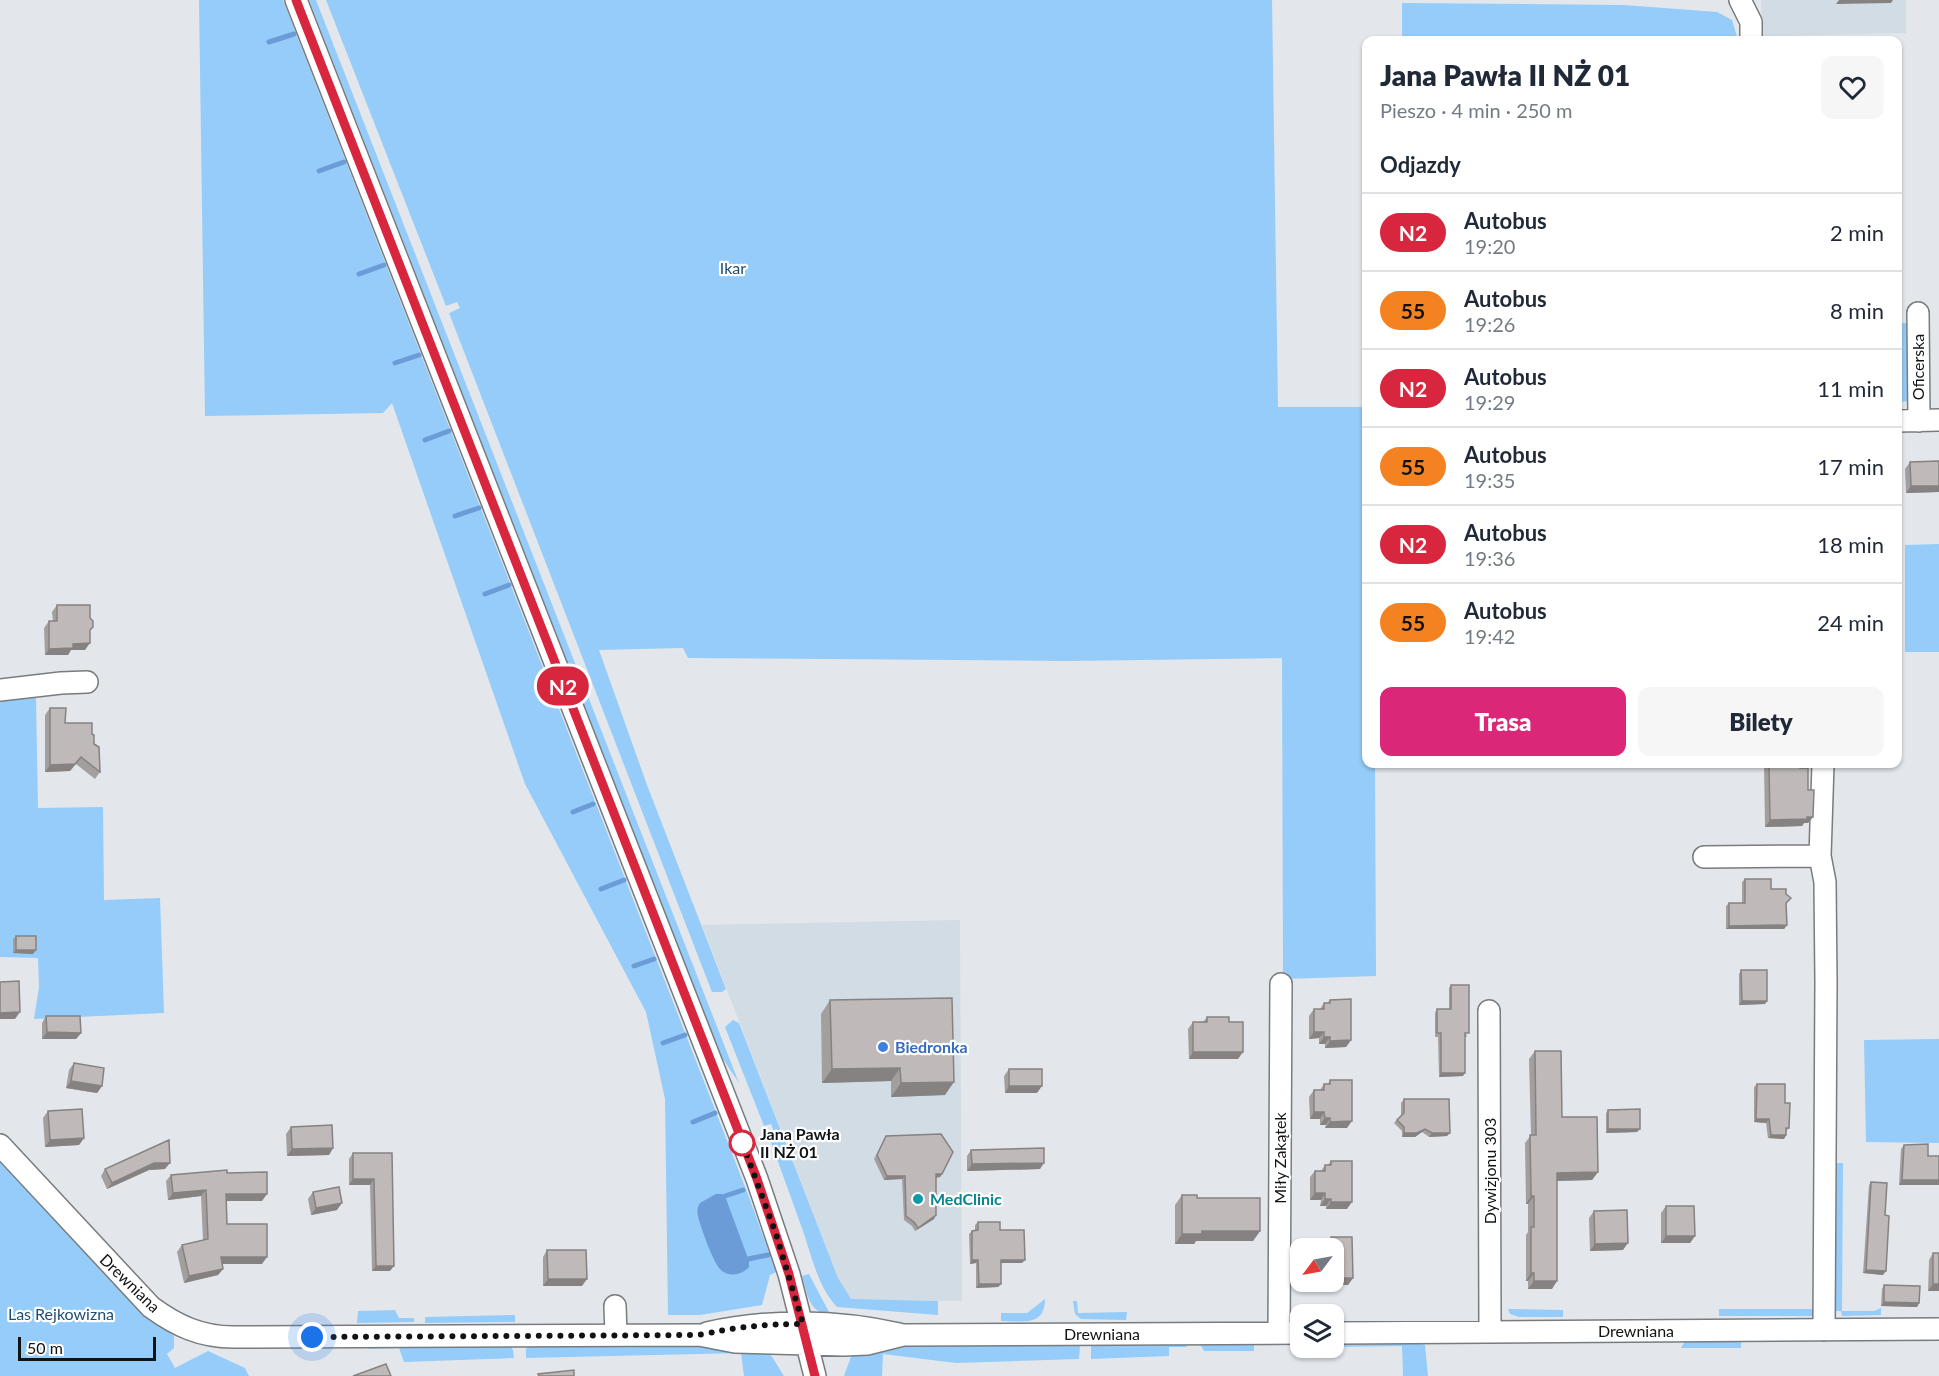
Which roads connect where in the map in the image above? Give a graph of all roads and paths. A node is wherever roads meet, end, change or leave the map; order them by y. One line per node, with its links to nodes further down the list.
1 (296, 0): 23 (street)
2 (1740, 0): 3 (street)
3 (1751, 36)
4 (1918, 313): 5 (street, Oficerska)
5 (1929, 420): 6 (street)
6 (1902, 421)
7 (87, 682): 8 (street)
8 (0, 690)
9 (1823, 768): 10 (street)
10 (1820, 856): 11 (street); 17 (street)
11 (1704, 857)
12 (1281, 984): 19 (street, Miły Zakątek)
13 (1489, 1011): 18 (street, Dywizjonu 303)
14 (0, 1145): 22 (street, Drewniana)
15 (615, 1306): 22 (street)
16 (1939, 1329): 17 (street, Drewniana)
17 (1824, 1330): 18 (street, Drewniana)
18 (1490, 1331): 21 (street, Drewniana)
19 (1279, 1333): 20 (street, Drewniana); 23 (street, Drewniana)
20 (1290, 1333)
21 (1344, 1333)
22 (616, 1335): 23 (street, Drewniana)
23 (806, 1335): 24 (street)
24 (815, 1376)

